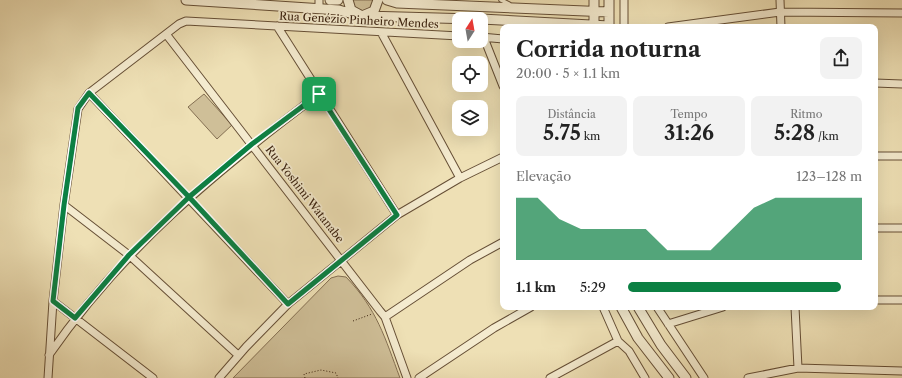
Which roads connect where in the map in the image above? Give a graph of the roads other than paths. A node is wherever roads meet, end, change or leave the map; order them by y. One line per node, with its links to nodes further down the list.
1 (186, 0): 13 (street)
2 (330, 0): 3 (street)
3 (338, 0)
4 (348, 0): 20 (street)
5 (378, 0): 20 (street)
6 (386, 0): 14 (street)
7 (501, 0): 15 (lane)
8 (594, 0): 16 (street)
9 (608, 0): 17 (street)
10 (624, 0): 28 (street)
11 (780, 0): 18 (street)
12 (474, 3): 14 (street); 15 (street)
13 (319, 4): 20 (street)
14 (448, 4): 21 (street)
15 (515, 8): 16 (street); 24 (street)
16 (594, 12): 17 (street); 26 (street)
17 (609, 12): 27 (street)
18 (780, 12): 19 (street); 29 (street); 30 (street)
19 (902, 13)
20 (362, 16): 21 (street)
21 (447, 18): 22 (street)
22 (452, 18)
23 (488, 19): 24 (street)
24 (514, 21): 25 (street)
25 (562, 24)
26 (594, 24)
27 (609, 24)
28 (624, 24)
29 (690, 24)
30 (781, 24)
31 (277, 26): 32 (street, Rua Genézio Pinheiro Mendes); 33 (street, Rua Genézio Pinheiro Mendes); 42 (street)
32 (381, 32): 34 (street, Rua Genézio Pinheiro Mendes); 47 (street)
33 (166, 34): 41 (street); 43 (street, Rua Yoshimi Watanabe)
34 (452, 36)
35 (488, 38): 36 (street)
36 (500, 39)
37 (486, 48): 38 (street)
38 (500, 79)
39 (878, 83): 40 (street)
40 (902, 84)
41 (89, 93): 48 (street); 49 (street)
42 (319, 94): 43 (street); 50 (street)
43 (252, 144): 48 (street); 55 (street, Rua Yoshimi Watanabe)
44 (878, 156): 45 (street)
45 (902, 156)
46 (500, 158): 47 (street)
47 (460, 178): 50 (street)
48 (189, 197): 54 (street); 59 (street)
49 (64, 205): 54 (street); 58 (street)
50 (397, 215): 55 (street)
51 (878, 228): 52 (street)
52 (902, 228)
53 (500, 244): 67 (street)
54 (129, 255): 68 (street); 72 (street)
55 (342, 259): 59 (street); 67 (street, Rua Yoshimi Watanabe)
56 (878, 300): 57 (street)
57 (902, 300)
58 (53, 301): 68 (street); 71 (street)
59 (288, 304): 72 (street)
60 (526, 310): 79 (street)
61 (604, 310): 70 (street)
62 (623, 310): 82 (street)
63 (640, 310): 83 (street)
64 (659, 310): 69 (street)
65 (714, 310): 69 (street)
66 (795, 310): 73 (street)
67 (385, 317): 78 (street, Rua Yoshimi Watanabe)
68 (75, 318): 71 (street); 76 (street)
69 (668, 324): 84 (street)
70 (618, 340): 80 (street); 81 (street)
71 (49, 355): 75 (street)
72 (238, 355): 77 (street)
73 (798, 368): 74 (street); 85 (street)
74 (902, 371)
75 (48, 378)
76 (153, 378)
77 (219, 378)
78 (407, 378)
79 (419, 378)
80 (550, 378)
81 (645, 378)
82 (669, 378)
83 (686, 378)
84 (704, 378)
85 (748, 378)

